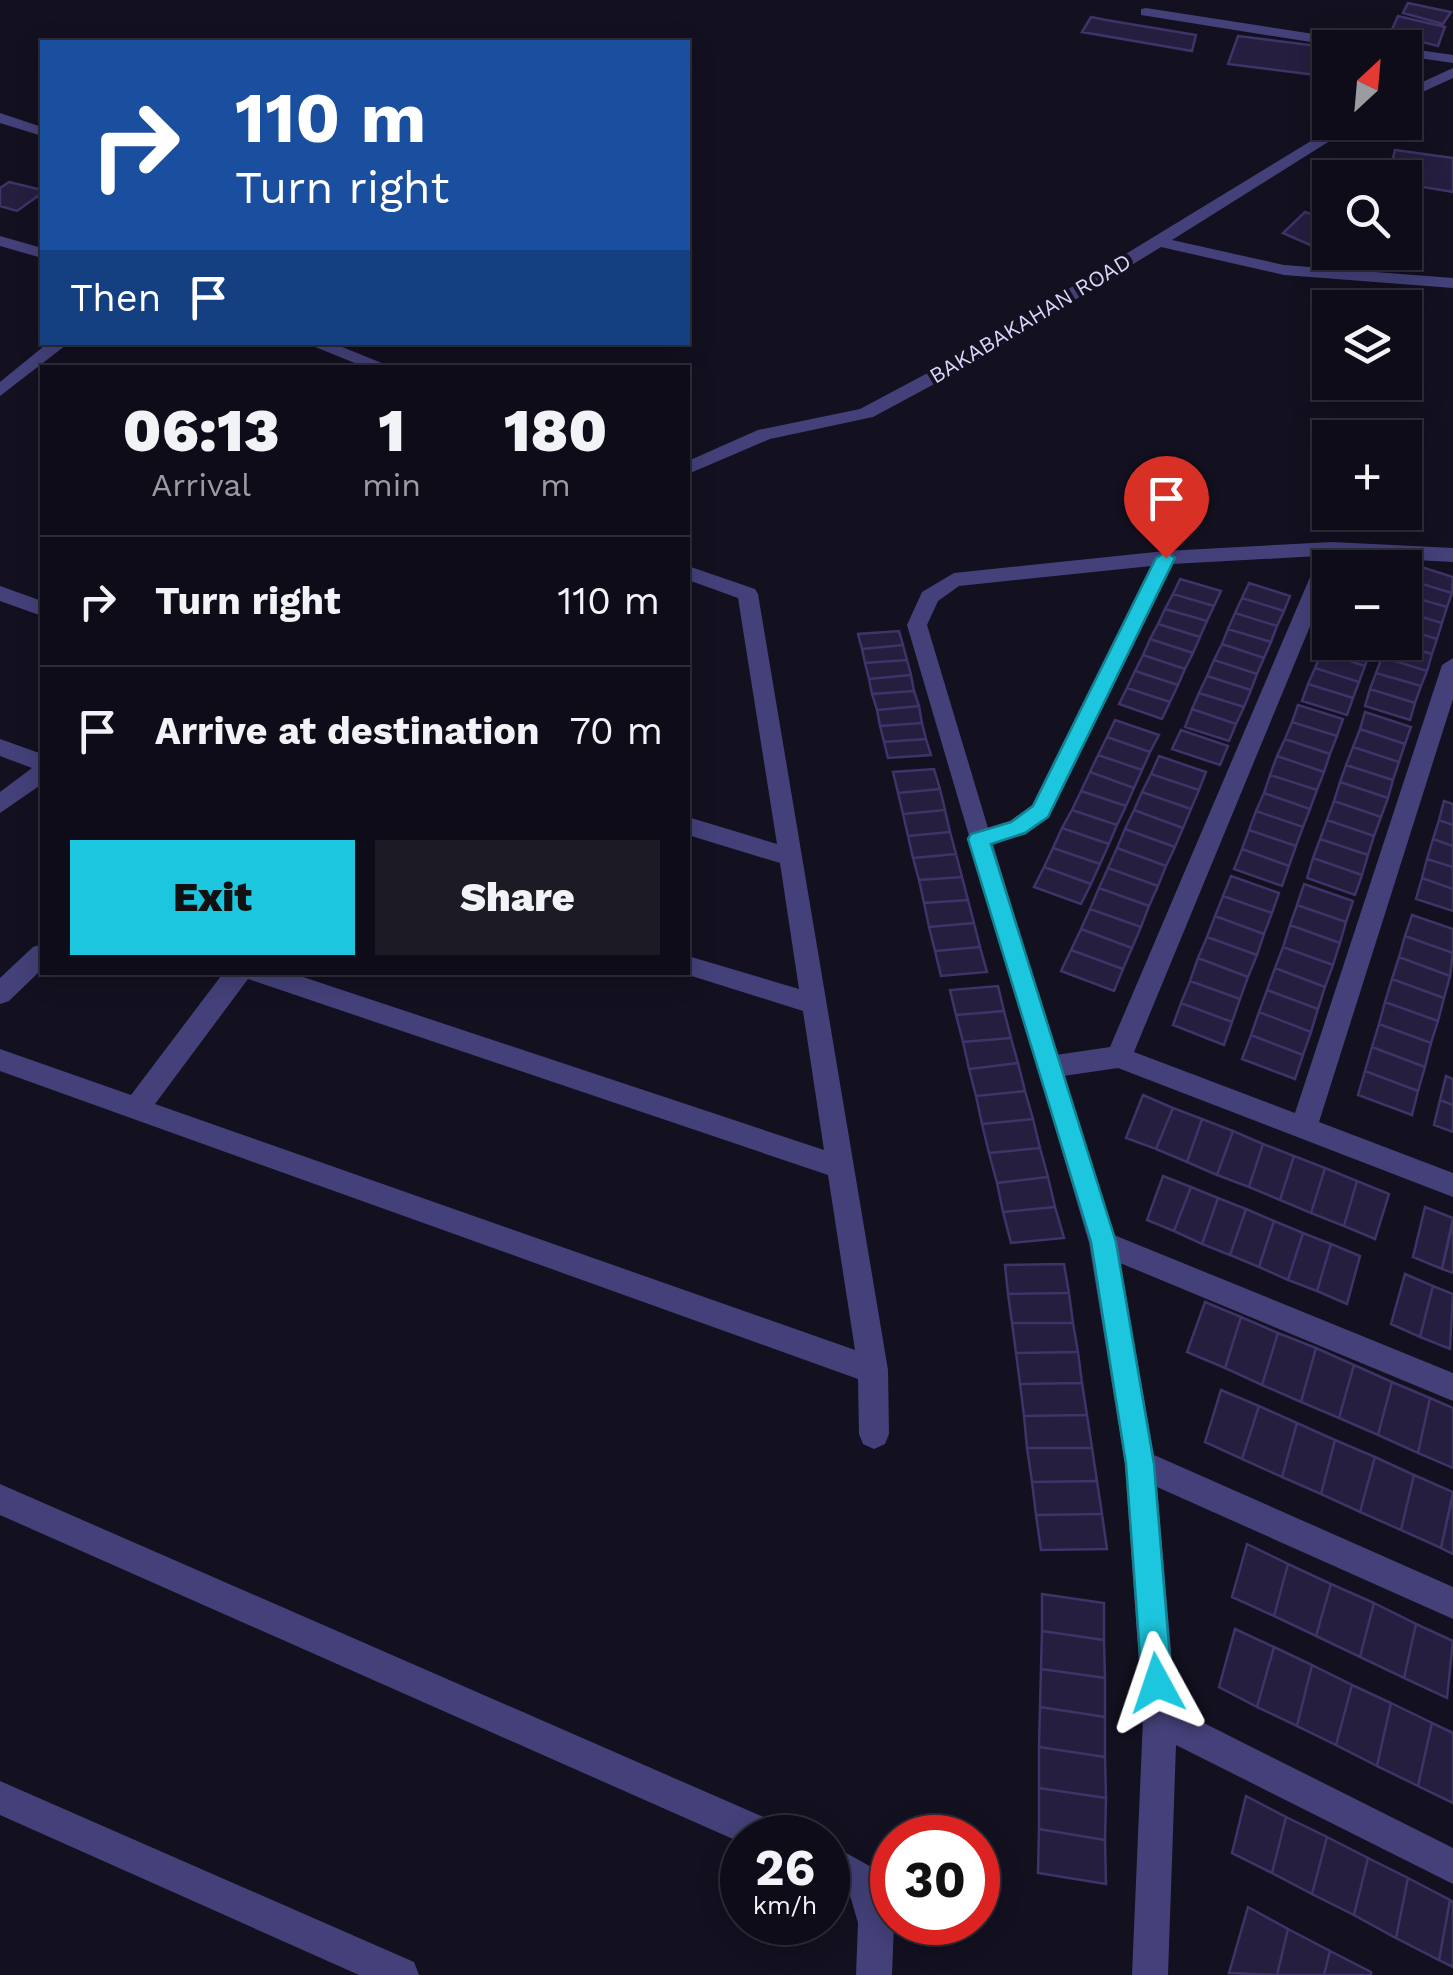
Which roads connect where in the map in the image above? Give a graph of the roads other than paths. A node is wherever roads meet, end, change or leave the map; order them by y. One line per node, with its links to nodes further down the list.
1 (1146, 12): 2 (street)
2 (1312, 38)
3 (1422, 54): 4 (street)
4 (1453, 59)
5 (1453, 72): 6 (street)
6 (1422, 88)
7 (0, 118): 8 (street)
8 (40, 131)
9 (1324, 140): 11 (street, BAKABAKAHAN ROAD)
10 (0, 241): 12 (street)
11 (1156, 242): 13 (street); 18 (street, BAKABAKAHAN ROAD)
12 (40, 252)
13 (1453, 283)
14 (57, 345): 17 (street)
15 (320, 345): 16 (street)
16 (376, 365)
17 (0, 391)
18 (690, 467)
19 (1332, 549): 20 (street); 21 (street); 39 (street)
20 (1453, 556)
21 (1166, 558): 31 (street); 31 (street)
22 (690, 574): 32 (street)
23 (0, 593): 24 (street)
24 (40, 608)
25 (1453, 666): 43 (street)
26 (0, 746): 27 (street)
27 (40, 763)
28 (40, 774): 29 (street)
29 (0, 804)
30 (690, 827): 32 (street)
31 (979, 839): 41 (street)
32 (792, 858): 38 (street)
33 (40, 956): 37 (street)
34 (690, 967): 38 (street)
35 (236, 975): 42 (street)
36 (265, 975): 44 (street)
37 (0, 994)
38 (814, 1004): 44 (street)
39 (1119, 1057): 41 (street); 43 (street)
40 (0, 1060): 42 (street)
41 (1047, 1067): 46 (street)
42 (136, 1109): 47 (street)
43 (1304, 1128): 45 (street)
44 (839, 1167): 47 (street)
45 (1453, 1184)
46 (1104, 1242): 48 (street); 50 (street)
47 (873, 1370): 49 (street)
48 (1453, 1386)
49 (874, 1434)
50 (1140, 1464): 52 (street); 53 (street)
51 (0, 1499): 55 (street)
52 (1453, 1603)
53 (1160, 1720): 56 (street); 60 (street)
54 (0, 1798): 58 (street)
55 (720, 1815)
56 (1453, 1867)
57 (850, 1873): 59 (street)
58 (392, 1973)
59 (874, 1975)
60 (1150, 1975)

